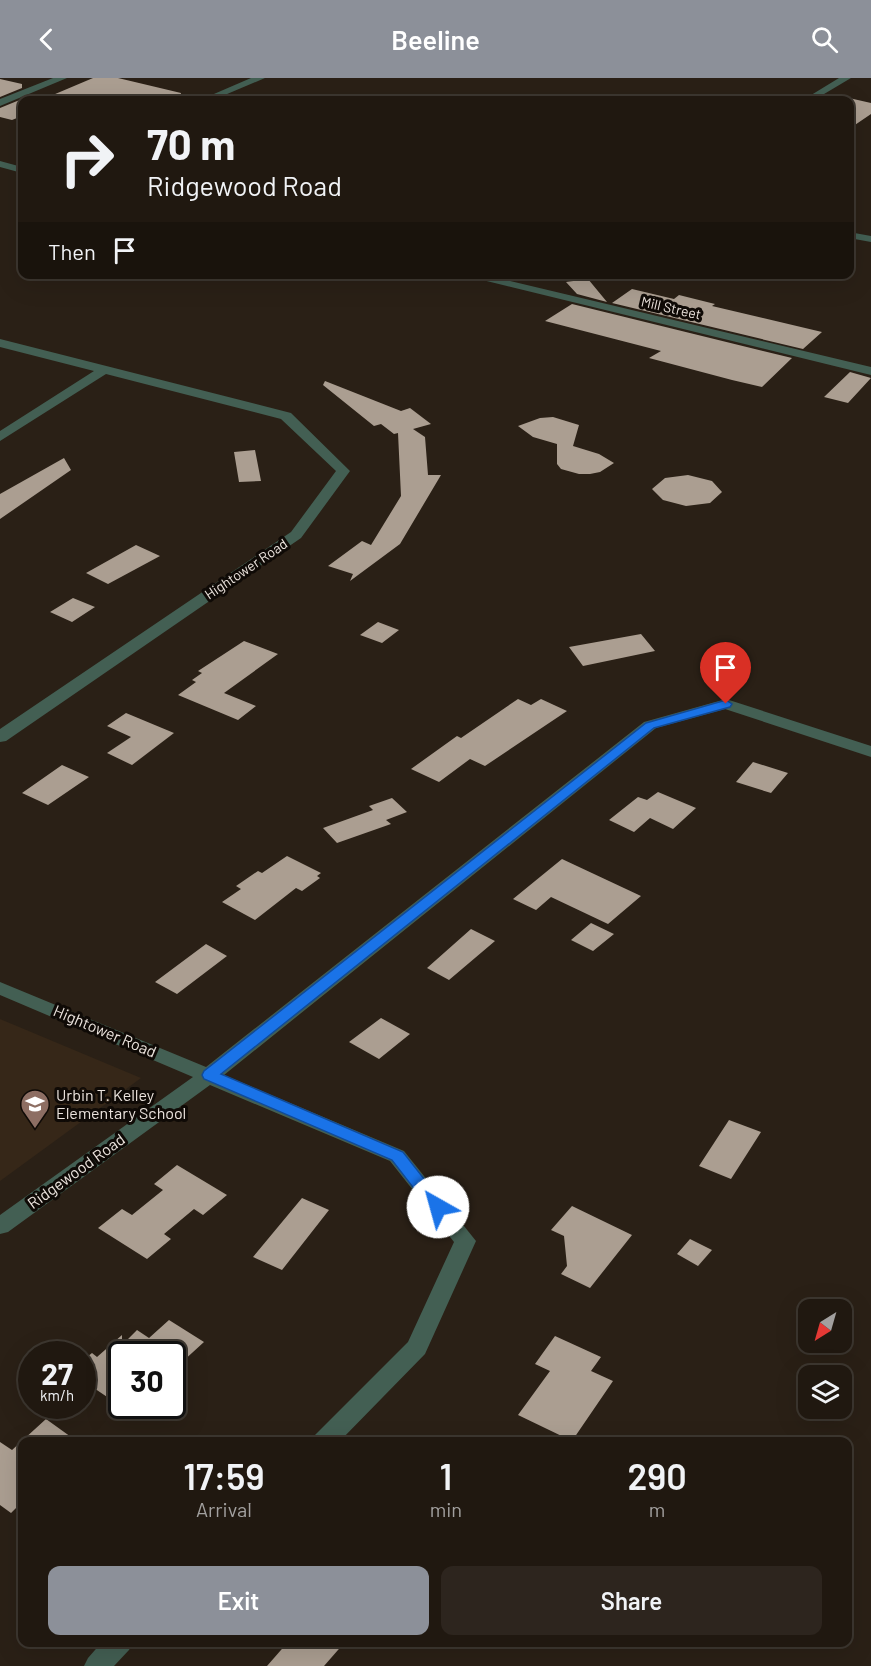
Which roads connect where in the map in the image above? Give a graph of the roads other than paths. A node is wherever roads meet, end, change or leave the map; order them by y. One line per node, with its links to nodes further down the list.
1 (62, 78): 6 (street)
2 (260, 78): 4 (street)
3 (846, 78): 5 (street)
4 (217, 96)
5 (815, 96)
6 (0, 103)
7 (0, 164): 8 (street)
8 (18, 169)
9 (854, 236): 10 (street)
10 (871, 239)
11 (484, 279): 13 (street, Mill Street)
12 (512, 279): 13 (street)
13 (505, 284): 16 (street, Mill Street)
14 (0, 343): 15 (street, Hightower Road)
15 (105, 369): 17 (street); 18 (street, Hightower Road)
16 (871, 370)
17 (0, 437)
18 (0, 737)
19 (871, 752): 21 (street, Ridgewood Road)
20 (0, 988): 21 (street, Hightower Road)
21 (210, 1075): 22 (street, Ridgewood Road); 23 (street, Hightower Road)
22 (0, 1226)
23 (327, 1437)
24 (115, 1647): 25 (street)
25 (97, 1666)

